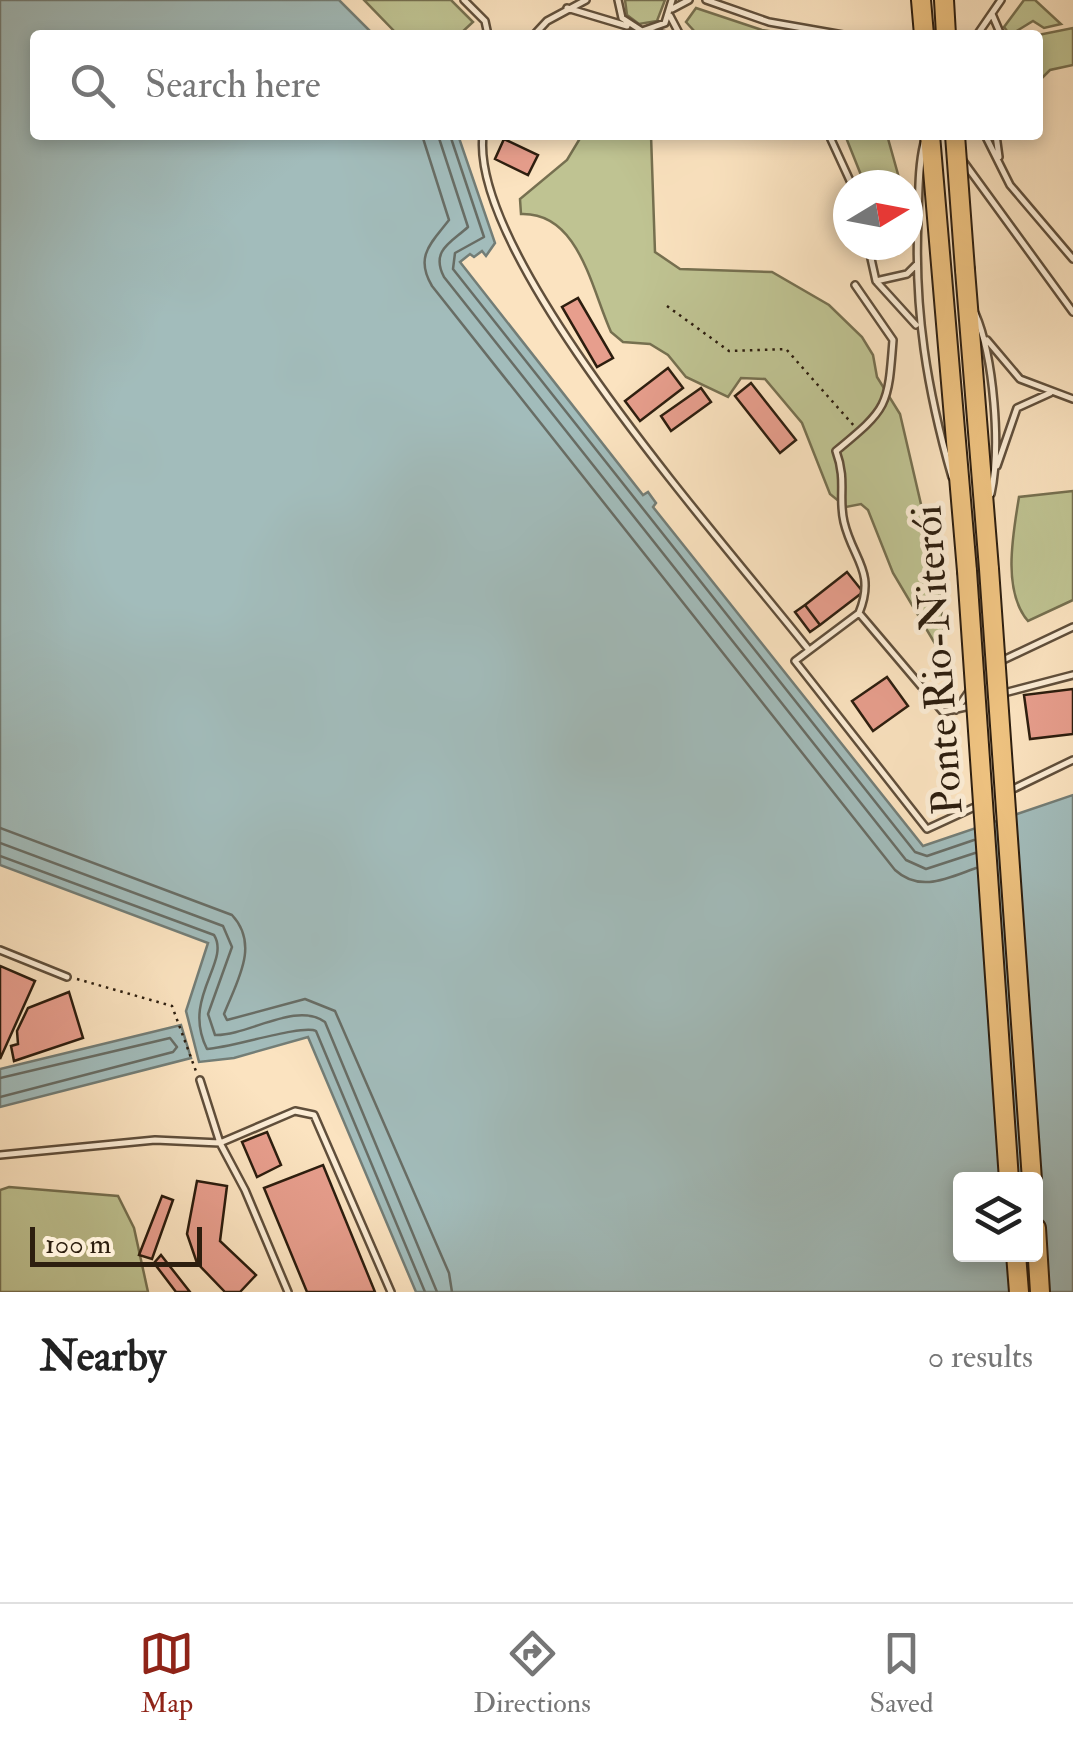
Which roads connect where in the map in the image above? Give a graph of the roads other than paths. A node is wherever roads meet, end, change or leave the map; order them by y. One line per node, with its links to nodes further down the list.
1 (464, 0): 14 (lane)
2 (586, 0): 10 (lane)
3 (618, 0): 13 (lane)
4 (672, 0): 11 (lane)
5 (689, 0): 11 (lane)
6 (706, 0): 19 (lane)
7 (921, 0): 20 (highway)
8 (944, 0): 21 (highway)
9 (1002, 0): 12 (lane)
10 (568, 8): 13 (lane); 15 (lane)
11 (671, 12): 17 (lane); 18 (lane)
12 (992, 14): 22 (lane); 23 (lane)
13 (634, 29): 16 (lane)
14 (487, 30)
15 (540, 30)
16 (642, 30)
17 (651, 30)
18 (678, 30)
19 (815, 30)
20 (924, 30)
21 (946, 30)
22 (981, 30)
23 (999, 30)
24 (483, 140): 50 (lane)
25 (831, 140): 33 (lane)
26 (927, 140): 36 (lane)
27 (928, 140): 46 (highway, Ponte Rio-Niterói)
28 (949, 140): 40 (lane)
29 (954, 140): 39 (highway, Ponte Rio-Niterói, bridge)
30 (988, 140): 32 (lane)
31 (997, 140): 32 (lane)
32 (999, 159): 34 (lane)
33 (845, 170)
34 (1073, 259)
35 (871, 260): 37 (lane)
36 (916, 265): 37 (lane); 41 (lane)
37 (876, 281): 41 (lane)
38 (856, 285): 48 (lane)
39 (967, 296): 42 (lane); 47 (highway, Ponte Rio-Niterói)
40 (1073, 312)
41 (918, 327): 46 (lane)
42 (986, 338): 43 (lane); 45 (lane)
43 (1050, 393): 44 (lane); 45 (lane)
44 (1073, 399)
45 (996, 469): 47 (lane)
46 (963, 517): 59 (highway, Ponte Rio-Niterói, bridge)
47 (986, 517): 60 (highway, Ponte Rio-Niterói, bridge)
48 (859, 612): 50 (lane); 52 (lane)
49 (1073, 627): 52 (lane)
50 (810, 650): 53 (lane)
51 (1073, 674): 52 (lane)
52 (954, 712)
53 (1073, 760)
54 (0, 950): 55 (lane)
55 (68, 977)
56 (200, 1080): 57 (lane)
57 (220, 1143): 58 (lane); 63 (lane); 64 (lane)
58 (0, 1155)
59 (1008, 1172)
60 (1031, 1172)
61 (1017, 1262): 65 (highway)
62 (1038, 1262): 66 (highway)
63 (288, 1292)
64 (390, 1292)
65 (1019, 1292)
66 (1040, 1292)

